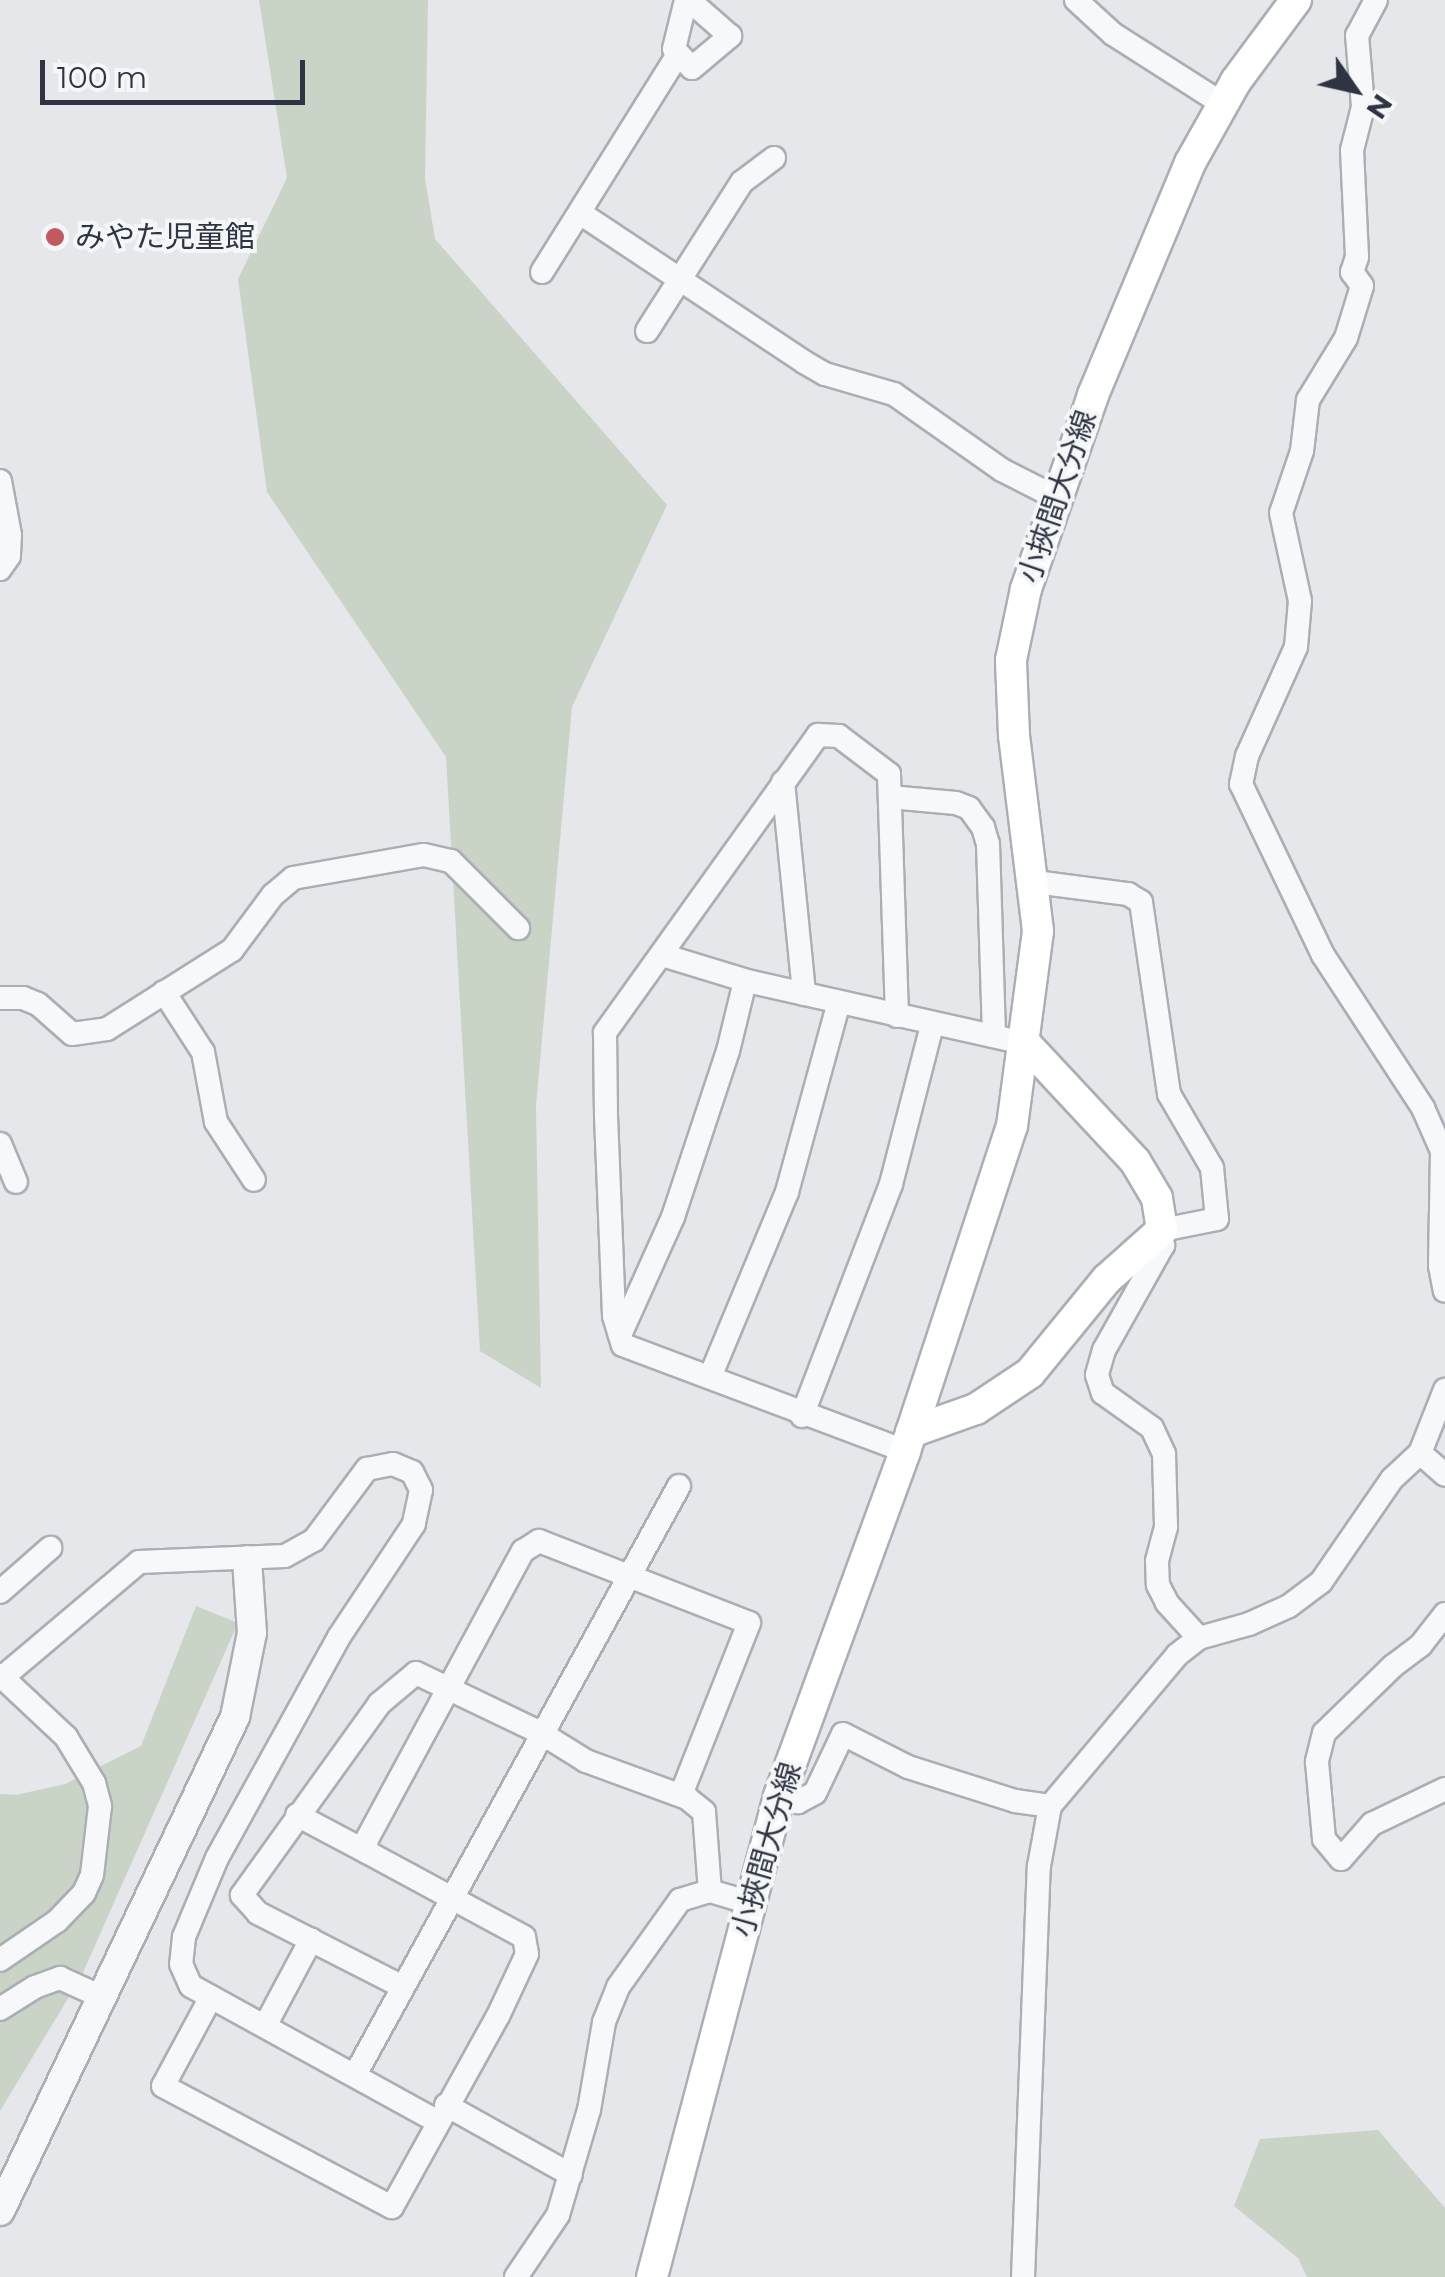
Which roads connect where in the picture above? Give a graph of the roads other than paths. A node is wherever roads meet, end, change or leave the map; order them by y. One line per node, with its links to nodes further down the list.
1 (688, 0): 5 (street); 5 (street)
2 (1076, 0): 6 (street)
3 (1296, 0): 6 (main road, 小挾間大分線)
4 (1376, 0): 30 (street)
5 (678, 56): 8 (street)
6 (1223, 104): 13 (main road, 小挾間大分線)
7 (774, 158): 10 (street)
8 (580, 212): 9 (street); 10 (street)
9 (542, 272)
10 (681, 282): 11 (street); 13 (street)
11 (647, 332)
12 (0, 481): 14 (street)
13 (1057, 498): 17 (main road, 小挾間大分線)
14 (0, 569)
15 (782, 782): 16 (street); 19 (street); 22 (street)
16 (890, 796): 25 (street); 27 (street)
17 (1034, 882): 28 (main road, 小挾間大分線); 33 (street)
18 (518, 928): 21 (street)
19 (662, 955): 20 (street); 35 (street)
20 (745, 981): 22 (street); 35 (street)
21 (164, 992): 23 (street); 31 (street)
22 (804, 994): 24 (street)
23 (0, 998)
24 (839, 1002): 25 (street); 36 (street)
25 (897, 1016): 26 (street)
26 (932, 1026): 27 (street); 38 (street)
27 (994, 1036): 28 (street)
28 (1025, 1042): 33 (main road); 39 (main road, 小挾間大分線)
29 (0, 1144): 32 (street)
30 (1443, 1151): 34 (street)
31 (254, 1180)
32 (16, 1182)
33 (1159, 1235): 39 (main road); 48 (street)
34 (1445, 1291)
35 (620, 1336): 36 (street)
36 (710, 1377): 38 (street)
37 (1445, 1390): 40 (street)
38 (802, 1416): 39 (street)
39 (908, 1442): 54 (main road, 小挾間大分線)
40 (1420, 1453): 41 (street); 48 (street)
41 (1445, 1475)
42 (679, 1486): 45 (street)
43 (50, 1548): 46 (street)
44 (247, 1560): 49 (street); 64 (street); 65 (street)
45 (628, 1576): 50 (street); 51 (street); 53 (street)
46 (0, 1592)
47 (1445, 1614): 52 (street)
48 (1199, 1638): 55 (street)
49 (2, 1676): 62 (street)
50 (450, 1686): 51 (street); 56 (street); 57 (street)
51 (541, 1733): 53 (street); 59 (street)
52 (1445, 1789)
53 (681, 1795): 58 (street)
54 (779, 1796): 55 (street); 60 (main road, 小挾間大分線)
55 (1050, 1806): 74 (street)
56 (297, 1816): 57 (street); 61 (street)
57 (368, 1852): 59 (street)
58 (710, 1891): 60 (street); 70 (street)
59 (450, 1897): 63 (street); 69 (street)
60 (751, 1903): 73 (main road, 小挾間大分線)
61 (311, 1940): 63 (street); 67 (street)
62 (0, 1960)
63 (401, 1986): 68 (street)
64 (102, 1997): 66 (street); 71 (street)
65 (211, 1997): 67 (street); 69 (street)
66 (0, 2009)
67 (265, 2026): 68 (street)
68 (356, 2073): 69 (street)
69 (442, 2114): 70 (street)
70 (571, 2176): 72 (street)
71 (0, 2210)
72 (516, 2277)
73 (652, 2277)
74 (1023, 2277)

